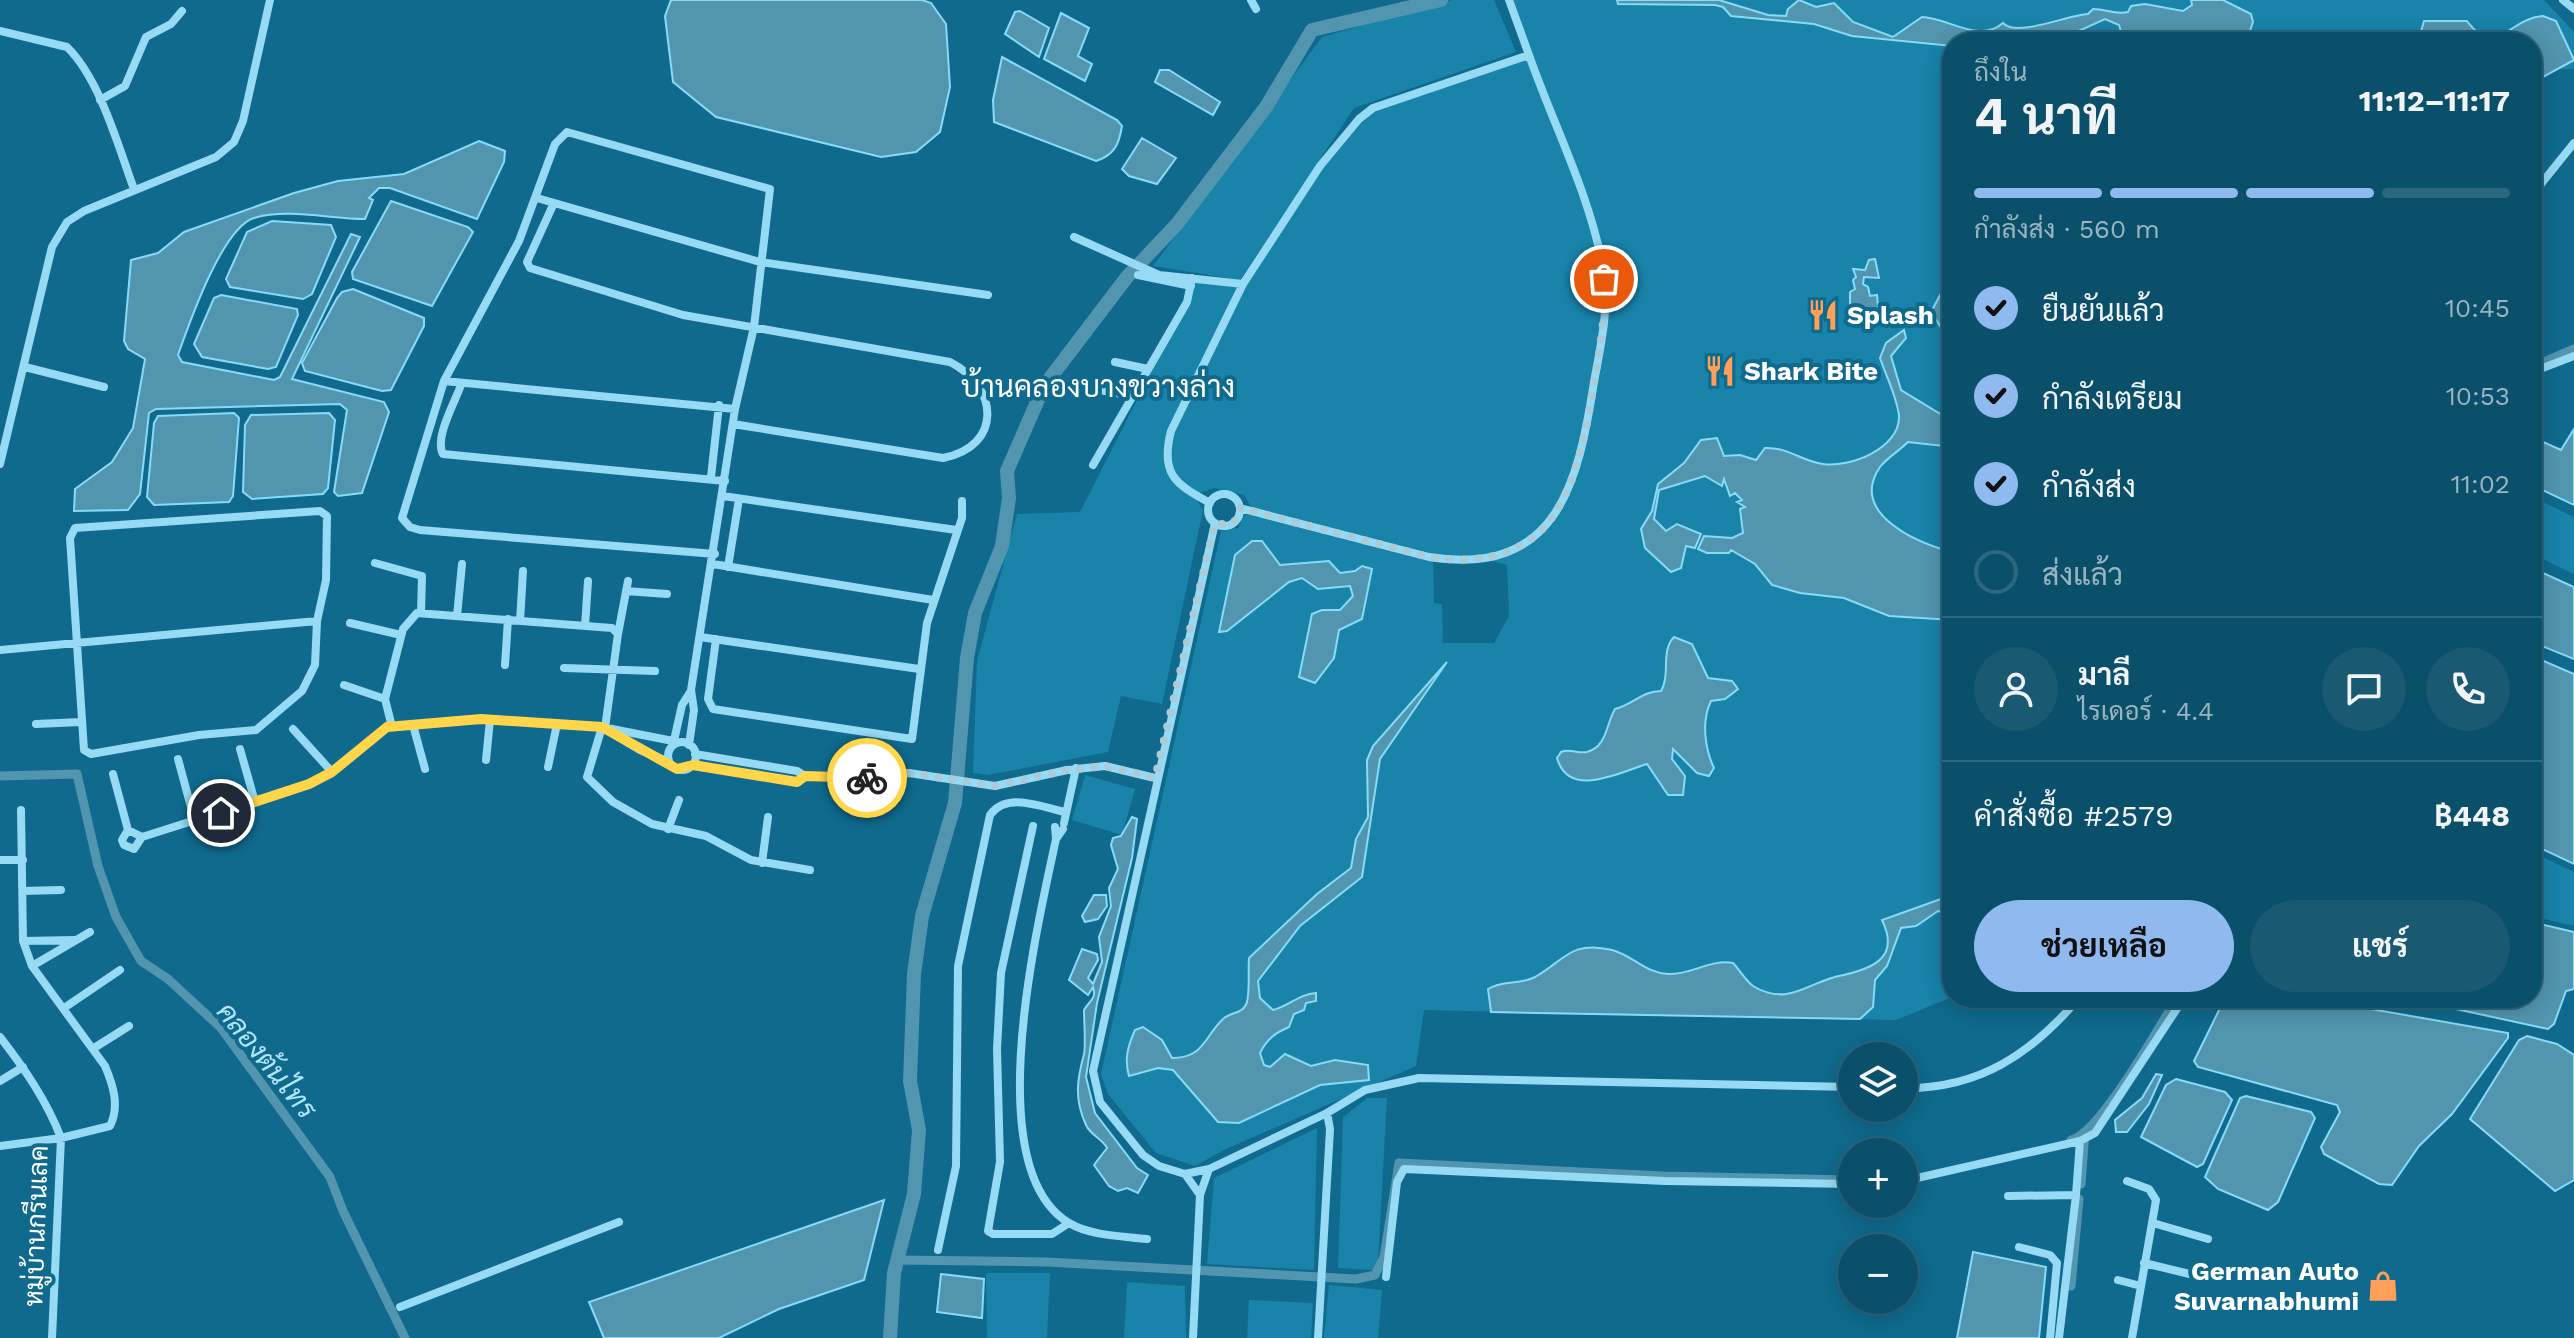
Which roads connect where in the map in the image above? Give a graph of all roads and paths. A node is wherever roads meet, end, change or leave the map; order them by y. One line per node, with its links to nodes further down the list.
1 (270, 0): 13 (street)
2 (1251, 0): 5 (street)
3 (1509, 0): 9 (street)
4 (2563, 0): 6 (street)
5 (1256, 9)
6 (2574, 9)
7 (182, 11): 10 (street)
8 (0, 31): 10 (street)
9 (1529, 55): 19 (street); 43 (street)
10 (100, 100): 13 (street)
11 (2574, 143): 12 (street)
12 (2542, 183)
13 (134, 189): 24 (street)
14 (537, 198): 15 (street); 17 (street); 27 (street)
15 (553, 205): 17 (street); 21 (street)
16 (1074, 237): 18 (street)
17 (760, 262): 20 (street); 21 (street)
18 (1191, 282): 19 (street); 26 (street)
19 (1243, 284): 42 (street)
20 (988, 295)
21 (754, 327): 33 (street); 34 (street)
22 (2574, 356): 25 (street)
23 (1115, 362): 26 (street)
24 (25, 367): 29 (street); 35 (street)
25 (2542, 368)
26 (1148, 369): 31 (street)
27 (444, 381): 28 (street); 46 (street)
28 (461, 385): 32 (street); 37 (street)
29 (104, 387)
30 (1053, 391): 31 (street)
31 (1132, 396): 36 (street)
32 (719, 405): 33 (street); 37 (street)
33 (735, 409): 34 (street)
34 (733, 424): 38 (street)
35 (0, 464)
36 (1093, 465)
37 (711, 477): 38 (street)
38 (725, 481): 39 (street)
39 (723, 496): 40 (street); 46 (street)
40 (739, 499): 45 (street); 50 (street)
41 (962, 501): 45 (street)
42 (1210, 503): 43 (street); 44 (street)
43 (1240, 508): 44 (street)
44 (1215, 523): 98 (street)
45 (956, 530): 54 (street)
46 (715, 554): 49 (street)
47 (375, 563): 55 (street)
48 (462, 564): 56 (street)
49 (713, 564): 50 (street); 64 (street)
50 (728, 567): 54 (street)
51 (523, 571): 59 (street)
52 (588, 581): 61 (street)
53 (667, 594): 62 (street)
54 (933, 600): 71 (street)
55 (421, 613): 56 (street); 63 (street)
56 (457, 616): 57 (street)
57 (508, 619): 59 (street); 68 (street)
58 (317, 621): 66 (street); 66 (street); 77 (street)
59 (520, 621): 61 (street)
60 (350, 623): 63 (street)
61 (585, 626): 62 (street)
62 (618, 634): 70 (street)
63 (401, 635): 75 (street)
64 (700, 637): 65 (street); 74 (street)
65 (716, 639): 71 (street); 71 (street)
66 (77, 643): 67 (street); 77 (street)
67 (0, 650)
68 (505, 665)
69 (564, 668): 70 (street)
70 (613, 668): 72 (street); 82 (street)
71 (919, 669)
72 (655, 671)
73 (344, 685): 75 (street)
74 (691, 690): 84 (street); 85 (street)
75 (385, 699): 81 (street)
76 (490, 720): 79 (street); 80 (street); 89 (street)
77 (81, 722): 78 (street)
78 (36, 724)
79 (557, 724): 82 (street); 92 (street)
80 (413, 725): 81 (street); 94 (street)
81 (392, 727): 95 (street)
82 (603, 727): 84 (street); 90 (street); 106 (street)
83 (293, 729): 95 (street)
84 (673, 744): 85 (street); 90 (street)
85 (689, 745): 87 (street)
86 (240, 749): 100 (street)
87 (695, 754): 91 (street); 97 (street)
88 (178, 759): 103 (street)
89 (486, 760)
90 (669, 762): 91 (street)
91 (693, 765): 97 (street)
92 (548, 767)
93 (1076, 768): 97 (street); 98 (street); 104 (street)
94 (425, 769)
95 (332, 772): 100 (street)
96 (113, 774): 107 (street)
97 (805, 776)
98 (1155, 778): 135 (street)
99 (679, 800): 106 (street)
100 (255, 802): 103 (street)
101 (21, 810): 110 (street)
102 (768, 817): 111 (street)
103 (195, 822): 108 (street)
104 (1061, 822): 143 (street); 148 (street)
105 (1033, 826): 143 (street)
106 (668, 829): 111 (street)
107 (128, 830): 108 (street); 108 (street)
108 (142, 837)
109 (0, 860): 110 (street)
110 (23, 860): 114 (street)
111 (762, 863): 112 (street)
112 (810, 870)
113 (61, 890): 114 (street)
114 (23, 891): 117 (street)
115 (90, 932): 116 (street)
116 (75, 940): 117 (street); 118 (street)
117 (23, 941): 118 (street)
118 (32, 966): 120 (street)
119 (120, 970): 120 (street)
120 (64, 1008): 125 (street)
121 (2070, 1008): 128 (street)
122 (2177, 1008): 132 (street)
123 (129, 1026): 125 (street)
124 (0, 1037): 126 (street, หมู่บ้านกรีนเลค)
125 (94, 1048): 131 (street)
126 (23, 1067): 127 (street); 131 (street, หมู่บ้านกรีนเลค)
127 (0, 1081)
128 (1918, 1086)
129 (1838, 1087): 130 (street)
130 (1327, 1113): 134 (street); 157 (street)
131 (61, 1138): 133 (street); 155 (street, หมู่บ้านกรีนเลค)
132 (2081, 1140): 136 (street); 140 (street)
133 (0, 1146)
134 (1209, 1169): 135 (street); 139 (street)
135 (1185, 1174): 139 (street)
136 (1918, 1178)
137 (2127, 1181): 144 (street)
138 (1838, 1184): 151 (street)
139 (1200, 1195): 156 (street)
140 (2076, 1195): 141 (street); 159 (street)
141 (2008, 1196)
142 (619, 1222): 154 (street)
143 (1069, 1223): 145 (street)
144 (2153, 1223): 146 (street); 149 (street)
145 (1147, 1239)
146 (2208, 1239)
147 (2019, 1247): 158 (street)
148 (938, 1250)
149 (2144, 1263): 150 (street); 153 (street)
150 (2198, 1276)
151 (1386, 1277)
152 (2118, 1280): 153 (street)
153 (2141, 1286): 160 (street)
154 (400, 1307)
155 (52, 1338)
156 (1193, 1338)
157 (1318, 1338)
158 (2050, 1338)
159 (2059, 1338)
160 (2132, 1338)

